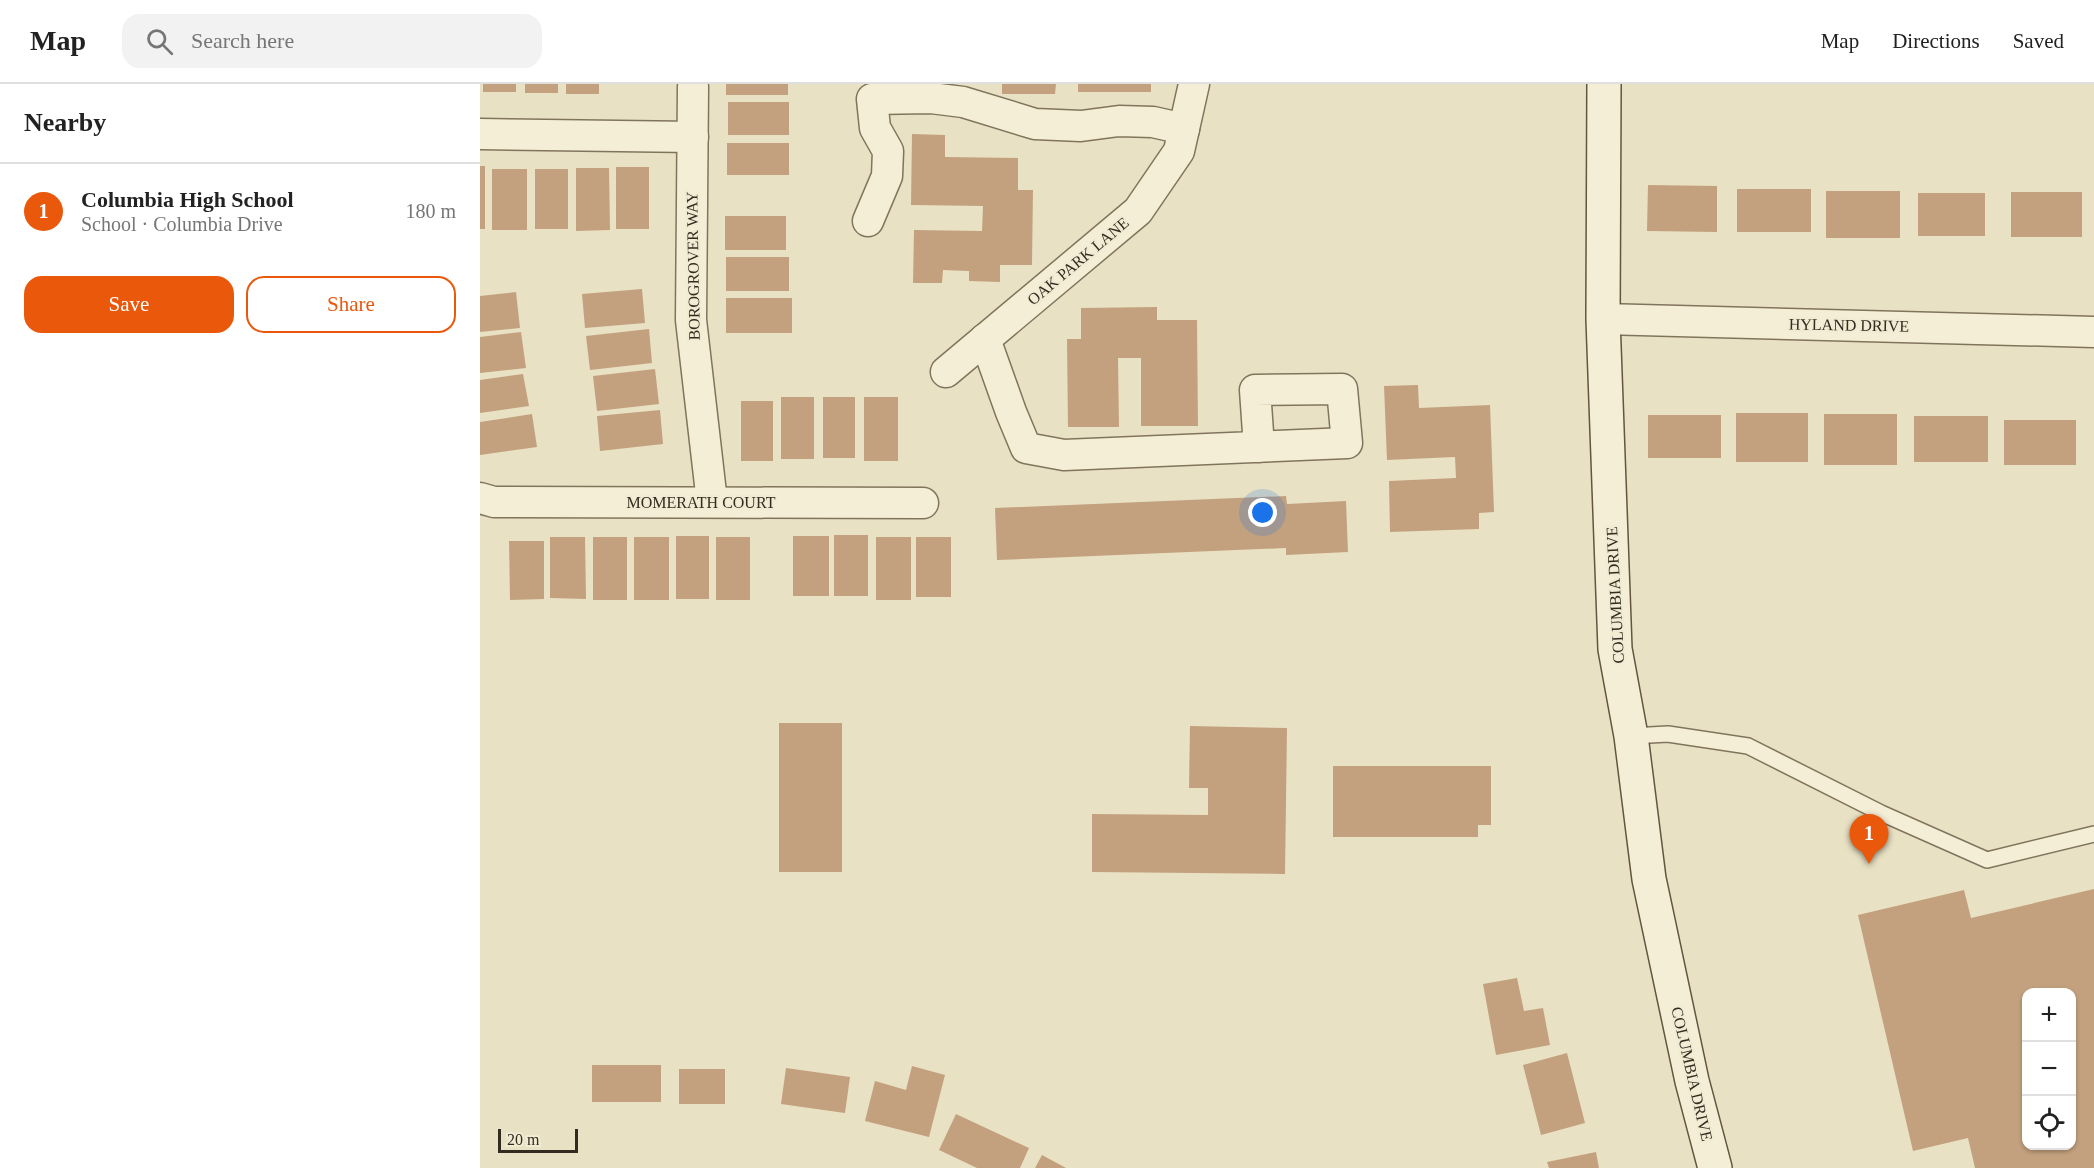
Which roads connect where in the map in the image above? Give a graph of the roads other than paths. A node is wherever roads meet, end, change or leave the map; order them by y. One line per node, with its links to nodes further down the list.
1 (1194, 84): 4 (street, OAK PARK LANE)
2 (1604, 84): 8 (main road, COLUMBIA DRIVE)
3 (693, 87): 6 (street, BOROGROVER WAY)
4 (1184, 129): 7 (street); 10 (street, OAK PARK LANE)
5 (480, 134): 6 (street)
6 (693, 137): 14 (street, BOROGROVER WAY)
7 (868, 221)
8 (1603, 319): 9 (street, HYLAND DRIVE); 16 (main road, COLUMBIA DRIVE)
9 (2094, 332)
10 (985, 339): 11 (street, OAK PARK LANE); 12 (street)
11 (946, 372)
12 (1259, 447)
13 (480, 498): 14 (street, MOMERATH COURT)
14 (712, 502): 15 (street, MOMERATH COURT)
15 (923, 503)
16 (1630, 736): 17 (lane); 18 (main road, COLUMBIA DRIVE)
17 (2094, 834)
18 (1715, 1168)

